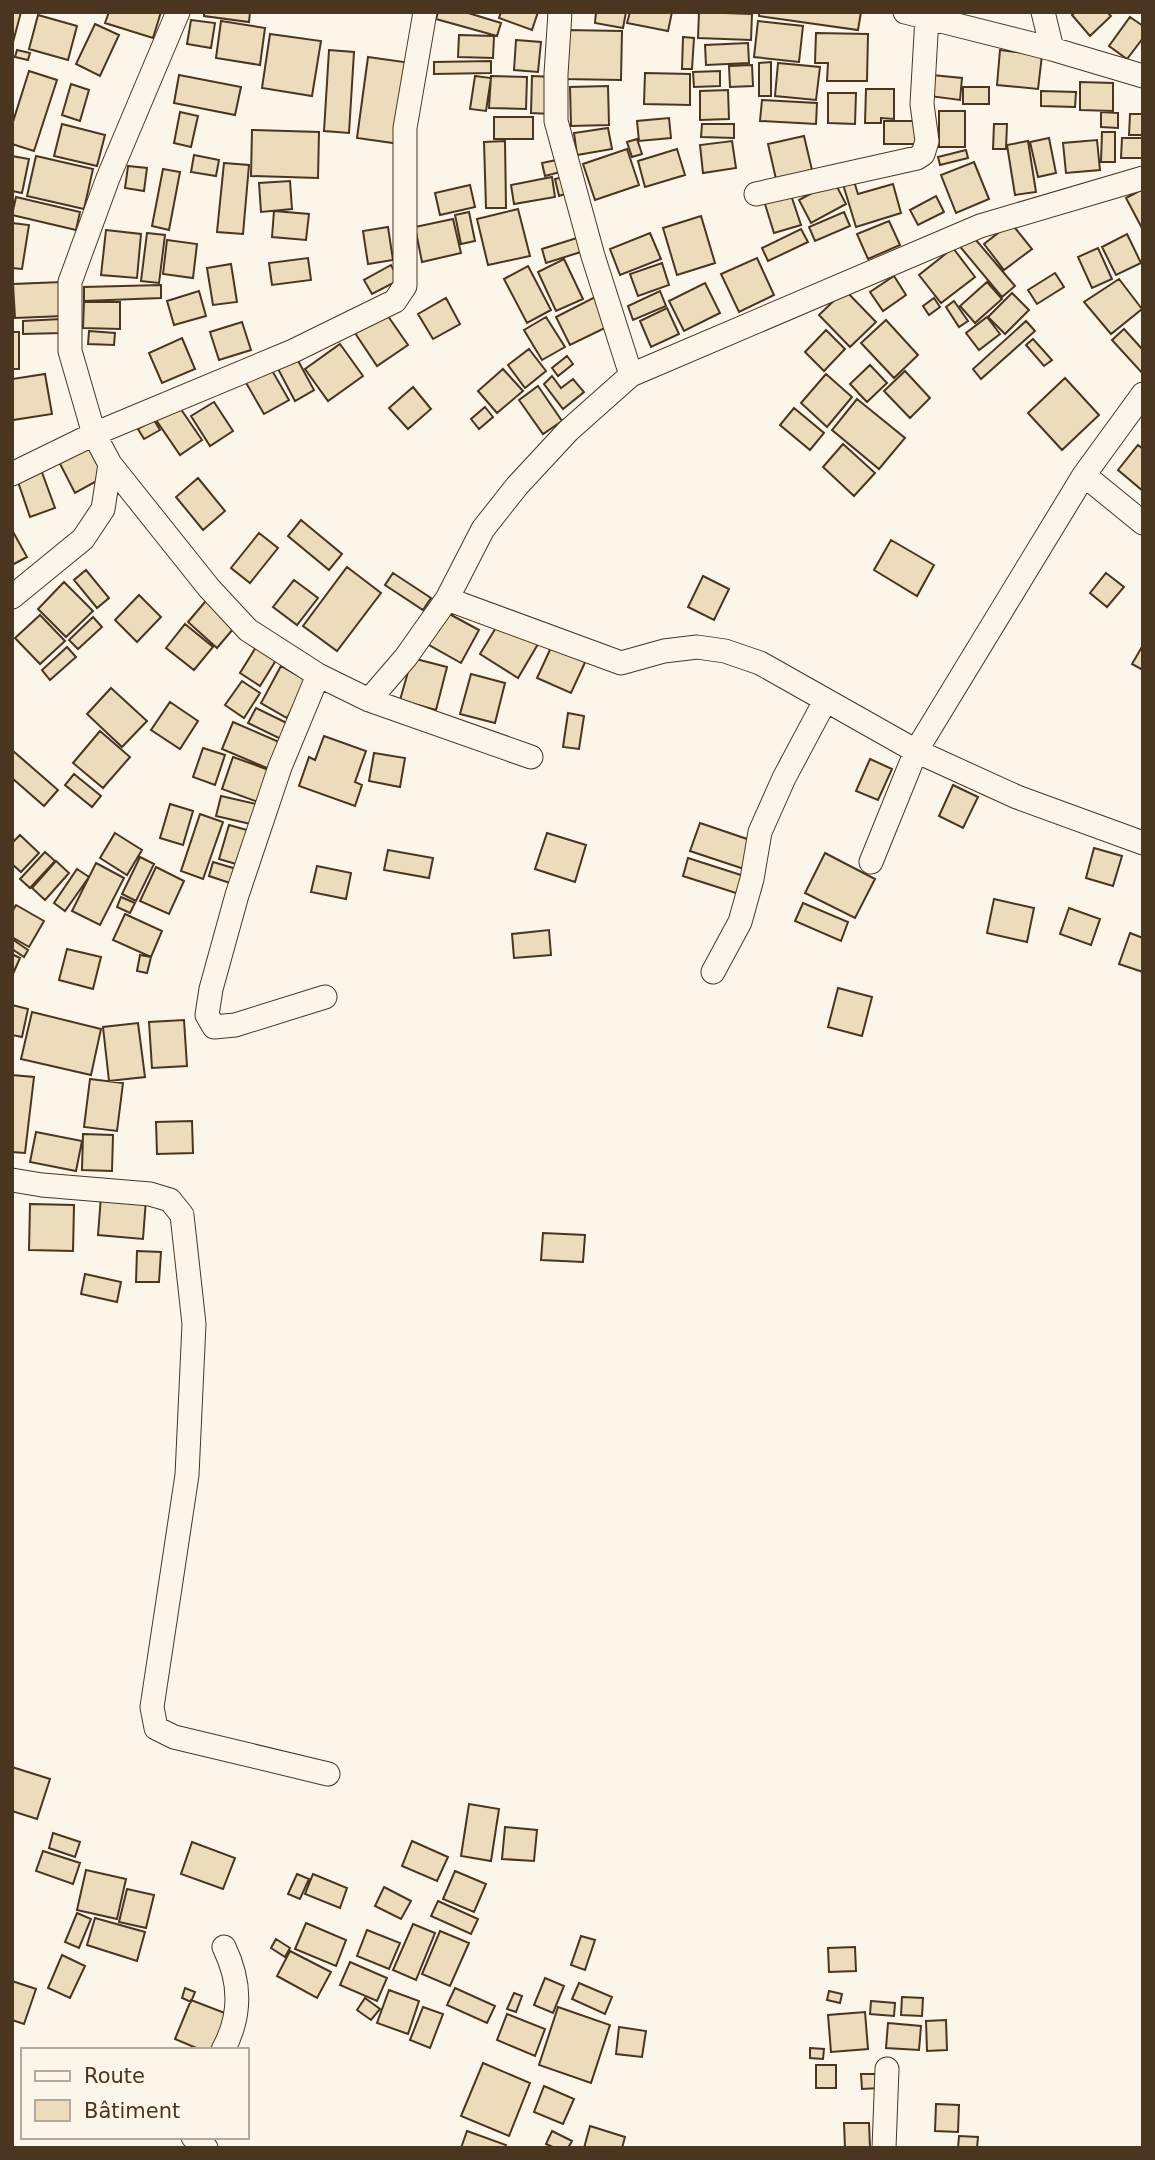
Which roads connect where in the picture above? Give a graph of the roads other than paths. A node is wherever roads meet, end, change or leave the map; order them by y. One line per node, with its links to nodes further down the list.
1 (178, 12): 12 (street)
2 (425, 12): 12 (street)
3 (560, 12): 10 (street)
4 (1043, 12): 6 (street)
5 (916, 14): 6 (street); 9 (street)
6 (1052, 49): 7 (street)
7 (1143, 76)
8 (1143, 178): 10 (street)
9 (756, 194)
10 (631, 374): 18 (street)
11 (1143, 394): 15 (street)
12 (94, 434): 13 (street); 14 (street)
13 (110, 464): 17 (street); 19 (street)
14 (12, 474)
15 (1084, 475): 16 (street); 22 (street)
16 (1143, 523)
17 (12, 597)
18 (447, 599): 20 (street); 21 (street)
19 (318, 676): 20 (street); 27 (street)
20 (369, 700): 23 (street)
21 (825, 701): 22 (street); 26 (street)
22 (916, 751): 24 (street); 25 (street)
23 (531, 757)
24 (1143, 843)
25 (871, 862)
26 (713, 972)
27 (325, 997)
28 (12, 1180): 29 (street)
29 (328, 1774)
30 (224, 1947): 31 (street)
31 (224, 2048)
32 (887, 2069): 33 (street)
33 (884, 2148)

